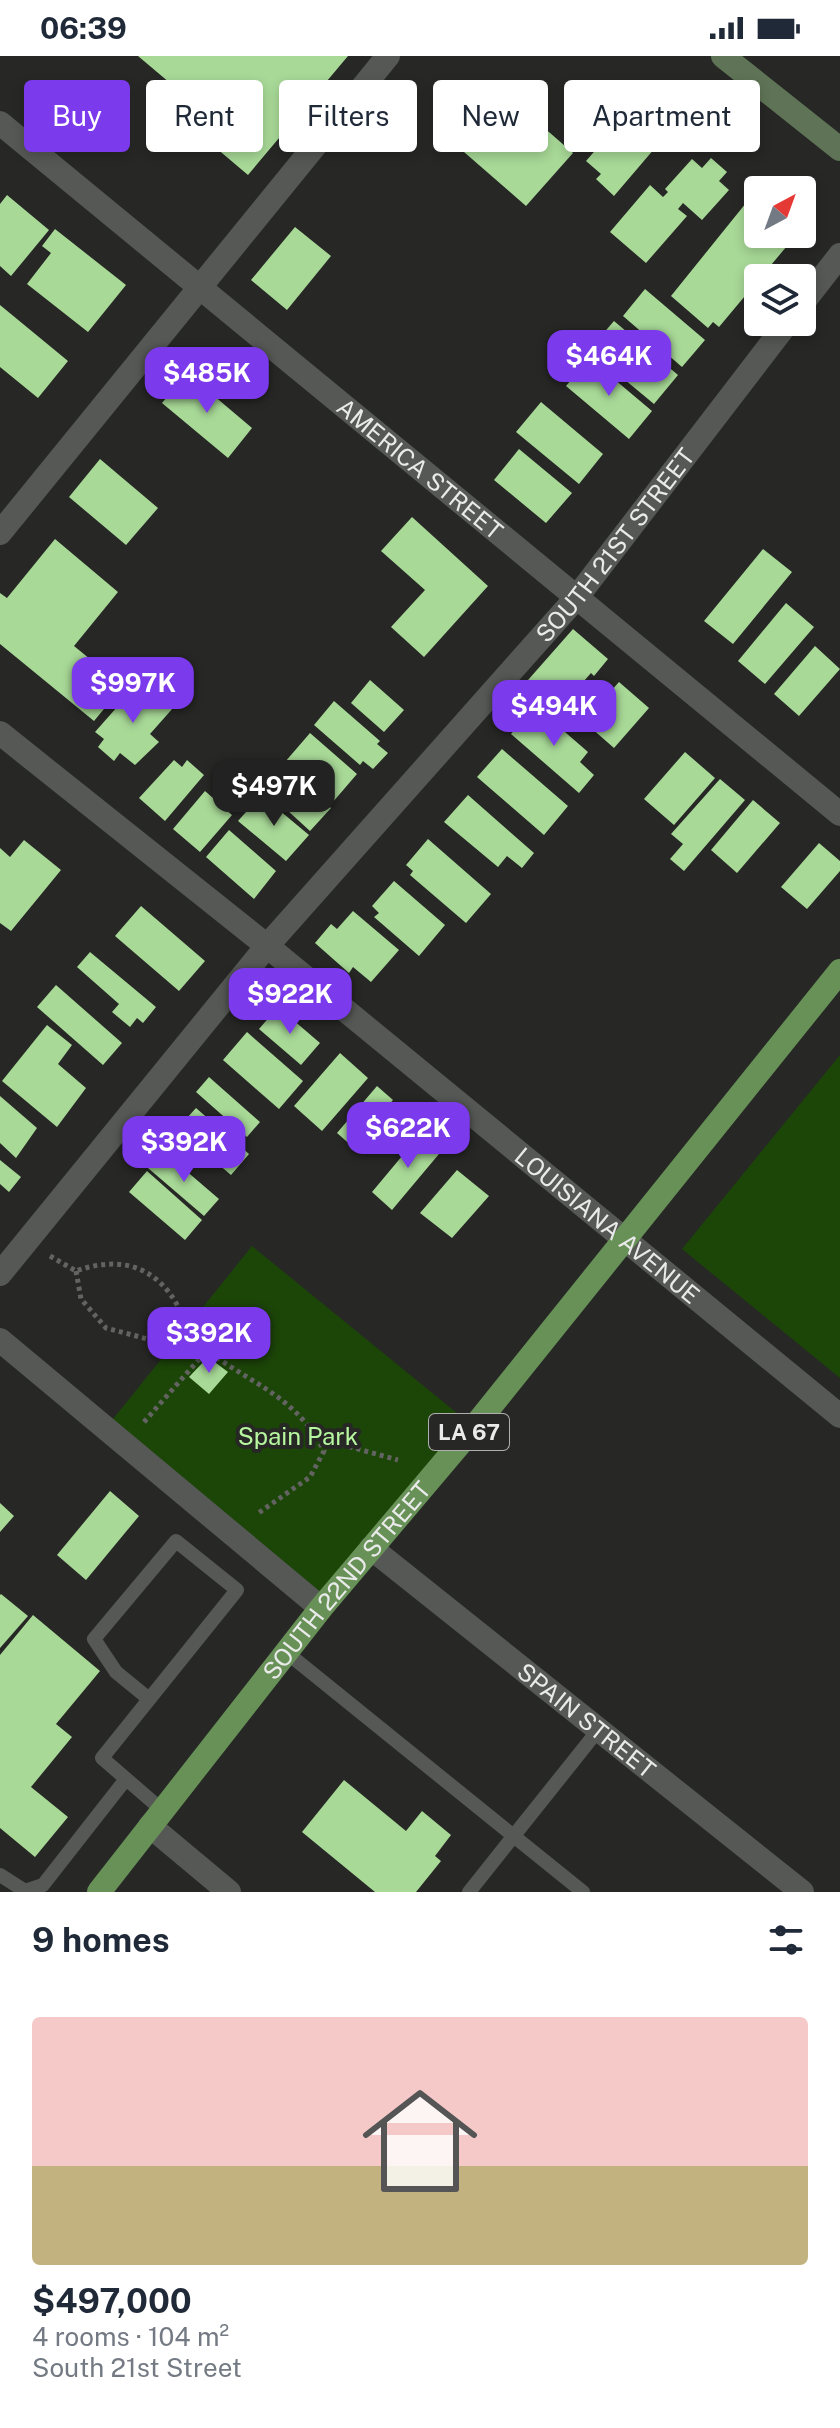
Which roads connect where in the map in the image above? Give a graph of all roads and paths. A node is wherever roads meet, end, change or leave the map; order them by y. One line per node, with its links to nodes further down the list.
1 (388, 56): 6 (street)
2 (723, 56): 4 (street)
3 (0, 123): 6 (street, AMERICA STREET)
4 (840, 149)
5 (840, 255): 7 (street)
6 (201, 286): 9 (street); 10 (street, AMERICA STREET)
7 (816, 286)
8 (777, 336): 10 (street, SOUTH 21ST STREET)
9 (0, 533)
10 (577, 597): 12 (street, AMERICA STREET); 13 (street, SOUTH 21ST STREET)
11 (0, 733): 13 (street, LOUISIANA AVENUE)
12 (840, 814)
13 (267, 946): 15 (street, LOUISIANA AVENUE); 18 (street, SOUTH 21ST STREET)
14 (840, 971): 15 (main road, SOUTH 22ND STREET / LA 67)
15 (622, 1238): 22 (street, LOUISIANA AVENUE); 27 (main road, SOUTH 22ND STREET / LA 67)
16 (50, 1256): 17 (path)
17 (76, 1271): 19 (path); 19 (path)
18 (0, 1274)
19 (184, 1330): 21 (path)
20 (0, 1340): 28 (street)
21 (208, 1349): 23 (path); 24 (path)
22 (840, 1416)
23 (144, 1422)
24 (317, 1438): 25 (path); 26 (path)
25 (398, 1460)
26 (257, 1514)
27 (371, 1548): 28 (main road, SOUTH 22ND STREET / LA 67); 31 (street, SPAIN STREET)
28 (321, 1608): 29 (main road, SOUTH 22ND STREET / LA 67)
29 (286, 1652): 33 (main road, SOUTH 22ND STREET / LA 67); 34 (lane)
30 (149, 1699): 30 (lane); 32 (lane)
31 (599, 1729): 34 (lane); 40 (street, SPAIN STREET)
32 (126, 1779): 33 (lane); 35 (lane)
33 (156, 1818): 36 (main road, SOUTH 22ND STREET / LA 67); 37 (street)
34 (514, 1837): 38 (lane); 39 (lane)
35 (0, 1875)
36 (99, 1892)
37 (229, 1892)
38 (469, 1892)
39 (583, 1892)
40 (802, 1892)

